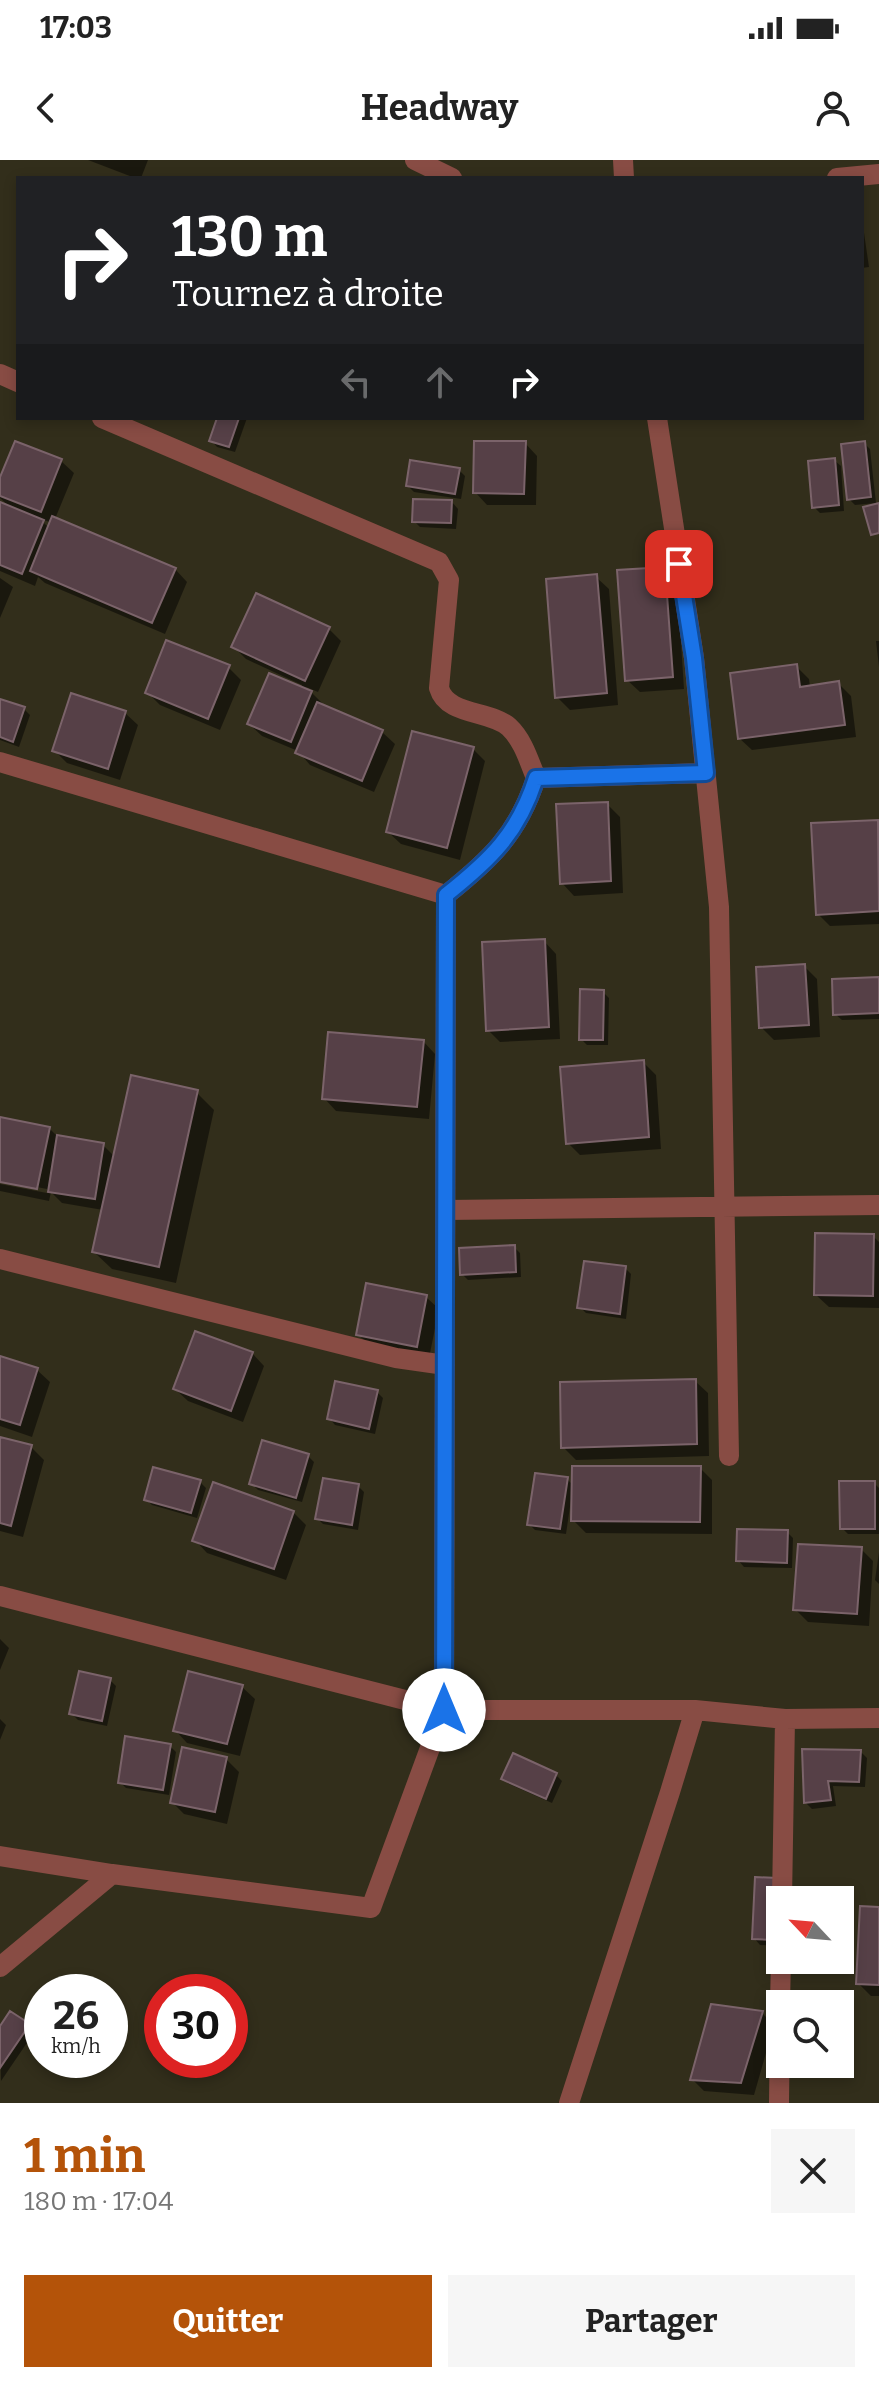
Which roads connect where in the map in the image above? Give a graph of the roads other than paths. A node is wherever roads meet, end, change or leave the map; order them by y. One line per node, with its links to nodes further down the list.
1 (415, 160): 3 (street)
2 (879, 174): 4 (street)
3 (448, 176)
4 (858, 176)
5 (107, 420): 9 (street)
6 (657, 420): 8 (street)
7 (0, 762): 10 (street)
8 (706, 773): 9 (street); 12 (street)
9 (536, 778): 10 (street)
10 (446, 895): 13 (street)
11 (879, 1205): 12 (street)
12 (726, 1206): 13 (street); 16 (street)
13 (446, 1210): 15 (street)
14 (0, 1259): 15 (street)
15 (445, 1365): 18 (street)
16 (729, 1456)
17 (0, 1596): 18 (street)
18 (444, 1710): 19 (street); 23 (street)
19 (695, 1710): 21 (street); 27 (street)
20 (879, 1718): 21 (street)
21 (785, 1719): 24 (street)
22 (0, 1856): 23 (street)
23 (112, 1874): 25 (street)
24 (782, 1886)
25 (0, 1967)
26 (779, 2078): 28 (street)
27 (569, 2103)
28 (779, 2103)

